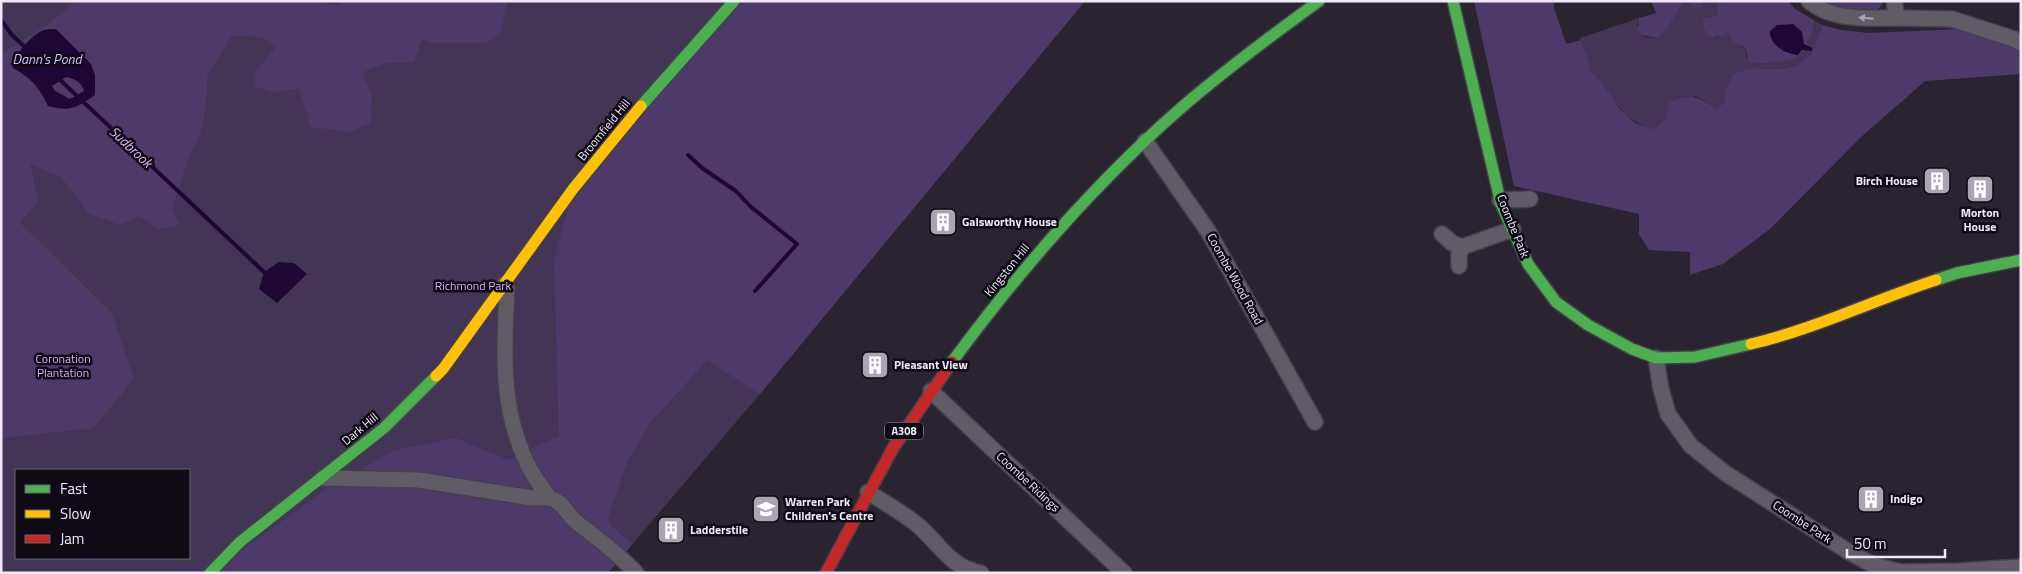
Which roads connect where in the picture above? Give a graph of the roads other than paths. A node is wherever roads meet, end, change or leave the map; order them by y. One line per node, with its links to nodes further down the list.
1 (734, 1): 16 (street, Broomfield Hill)
2 (1319, 1): 8 (street, Kingston Hill / A308)
3 (1453, 1): 10 (street, Coombe Park)
4 (1809, 1): 6 (street, one-way to 4)
5 (1894, 1): 6 (street)
6 (1897, 18): 7 (street)
7 (2021, 43)
8 (1145, 141): 18 (street, Kingston Hill / A308); 19 (street, Coombe Wood Road)
9 (1530, 199): 10 (street)
10 (1500, 200): 11 (street, Coombe Park)
11 (1513, 229): 13 (street); 17 (street, Coombe Park)
12 (1442, 234): 13 (street)
13 (1462, 247): 15 (street)
14 (2021, 260): 17 (street, Coombe Park)
15 (1459, 266)
16 (505, 283): 20 (street, Dark Hill); 22 (street)
17 (1656, 358): 23 (street, Coombe Park)
18 (931, 391): 21 (street, Kingston Hill / A308); 28 (street, Coombe Ridings)
19 (1315, 422)
20 (323, 478): 22 (street); 26 (street, Dark Hill)
21 (868, 492): 24 (street); 25 (street, Kingston Hill / A308)
22 (549, 498): 27 (street)
23 (2021, 567)
24 (984, 570)
25 (832, 571)
26 (210, 573)
27 (636, 573)
28 (1124, 573)

